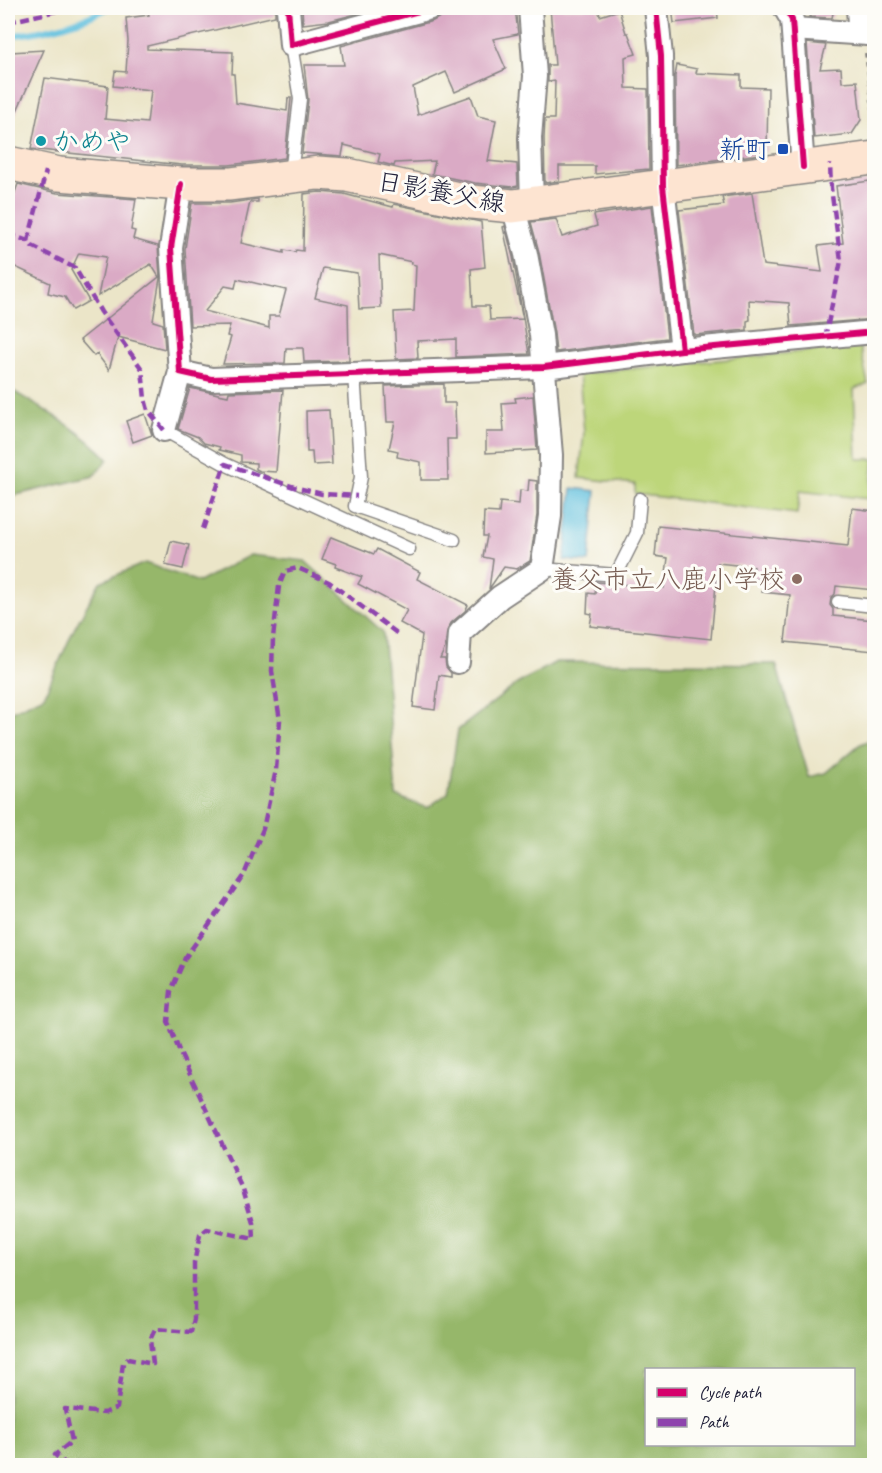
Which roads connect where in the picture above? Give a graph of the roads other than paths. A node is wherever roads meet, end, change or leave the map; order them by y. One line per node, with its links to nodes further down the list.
1 (288, 8): 9 (street)
2 (430, 8): 9 (street)
3 (530, 8): 16 (street)
4 (656, 8): 15 (street)
5 (785, 8): 7 (street)
6 (858, 8): 8 (street)
7 (793, 29): 8 (street); 12 (street)
8 (871, 34)
9 (291, 45): 13 (lane)
10 (870, 158): 12 (main road, 日影養父線)
11 (8, 163): 14 (main road, 日影養父線)
12 (803, 167): 15 (main road, 日影養父線)
13 (291, 177): 14 (main road, 日影養父線); 16 (main road, 日影養父線)
14 (182, 184): 20 (street)
15 (663, 186): 16 (main road, 日影養父線); 18 (street)
16 (523, 204): 19 (street)
17 (874, 332): 18 (street)
18 (682, 351): 19 (street)
19 (544, 367): 21 (street); 26 (street)
20 (180, 372): 21 (street); 22 (street)
21 (354, 374): 24 (lane)
22 (164, 430): 25 (lane)
23 (640, 499): 26 (lane)
24 (454, 540)
25 (409, 549)
26 (542, 569): 29 (street)
27 (838, 602): 28 (lane)
28 (874, 606)
29 (458, 662)

